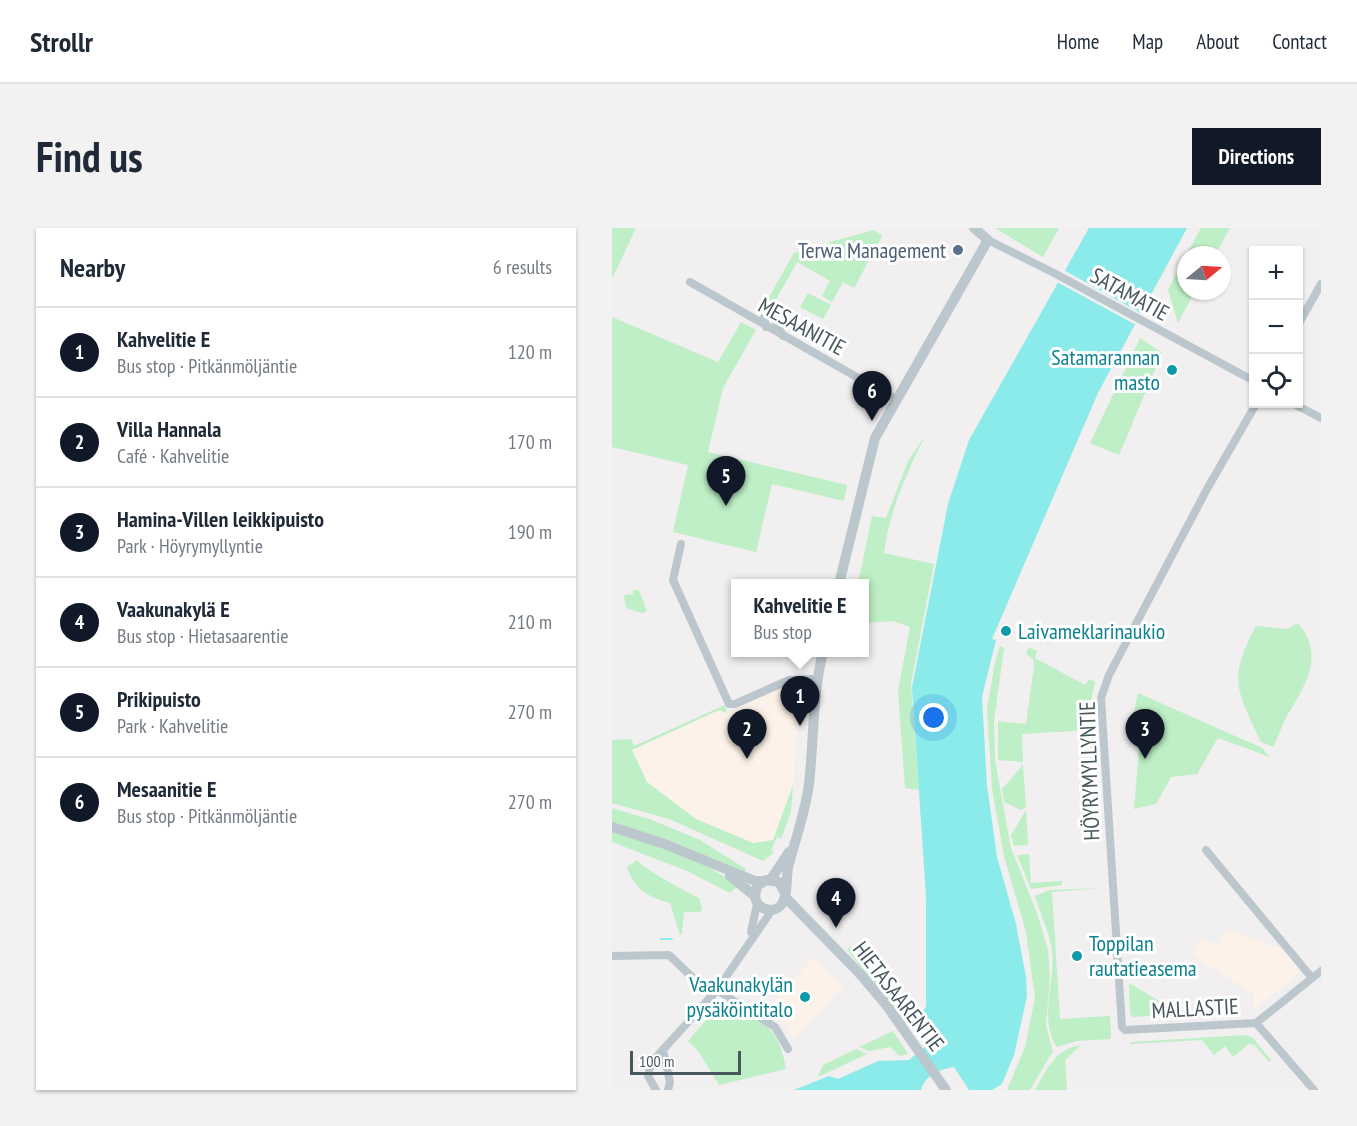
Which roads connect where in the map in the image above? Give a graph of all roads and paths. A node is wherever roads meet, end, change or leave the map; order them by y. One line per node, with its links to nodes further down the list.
1 (974, 228): 2 (street)
2 (988, 240): 8 (street, SATAMATIE); 9 (street)
3 (690, 282): 6 (street, MESAANITIE)
4 (1321, 284): 5 (street)
5 (1303, 318)
6 (766, 327): 7 (street, MESAANITIE); 7 (street)
7 (784, 337): 9 (street, MESAANITIE)
8 (1249, 378)
9 (897, 400): 14 (street)
10 (1254, 408): 32 (street, HÖYRYMYLLYNTIE)
11 (1302, 408): 12 (street)
12 (1321, 418)
13 (681, 544): 16 (street)
14 (840, 579)
15 (822, 657): 16 (street)
16 (817, 679): 18 (street)
17 (612, 827): 20 (street)
18 (794, 844): 21 (street); 22 (street)
19 (1206, 850): 29 (street)
20 (713, 864): 21 (street); 23 (street)
21 (767, 880): 22 (street); 23 (street)
22 (785, 895): 24 (street); 25 (street, HIETASAARENTIE)
23 (756, 900): 24 (street); 26 (street)
24 (774, 909): 25 (street, HIETASAARENTIE); 26 (street)
25 (817, 931): 37 (street, HIETASAARENTIE)
26 (748, 940): 30 (street)
27 (612, 956): 30 (street)
28 (1321, 971): 29 (street, MALLASTIE)
29 (1312, 978): 31 (street, MALLASTIE)
30 (714, 993): 33 (street); 34 (street)
31 (1256, 1023): 32 (street, MALLASTIE); 38 (street)
32 (1125, 1030)
33 (788, 1049)
34 (663, 1050): 35 (street); 36 (street)
35 (656, 1090)
36 (669, 1090)
37 (946, 1090)
38 (1314, 1090)

